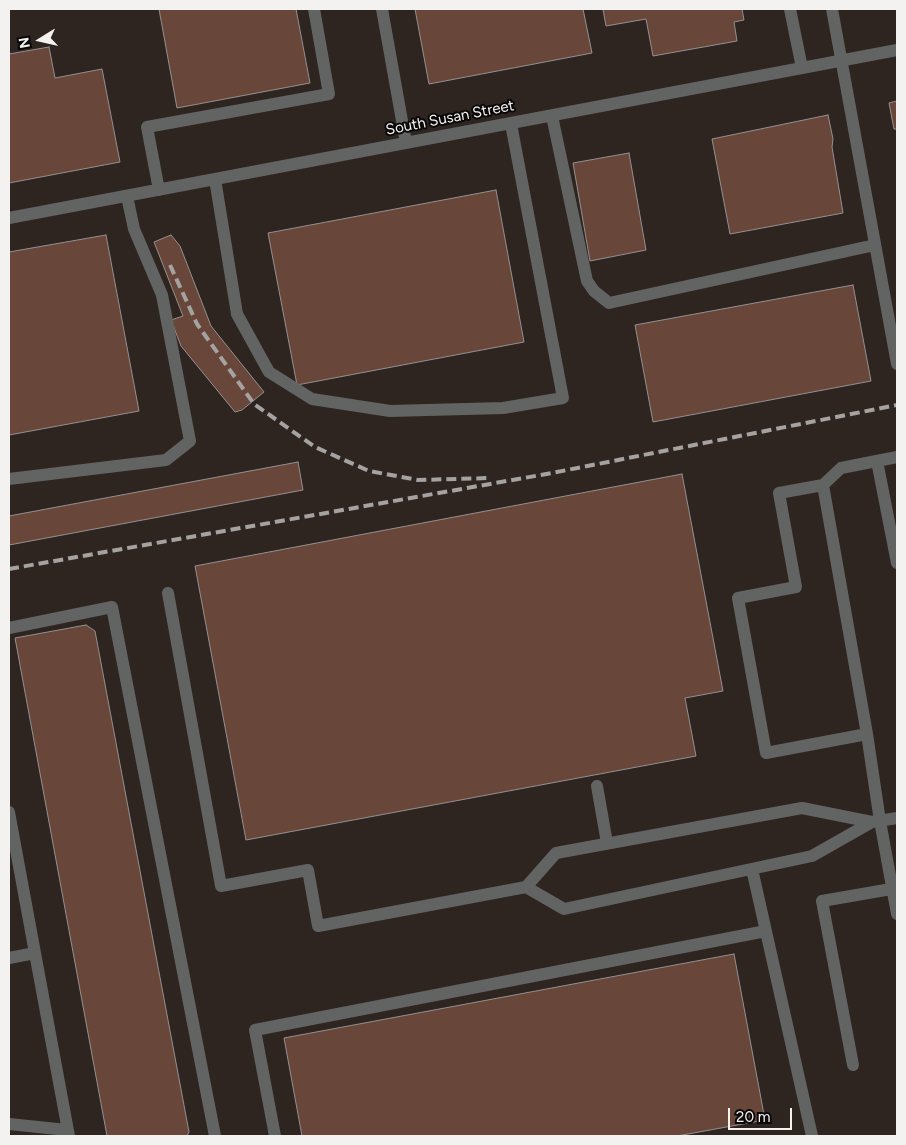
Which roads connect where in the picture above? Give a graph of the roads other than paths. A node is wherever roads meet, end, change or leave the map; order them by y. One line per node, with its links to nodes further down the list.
1 (314, 9): 12 (street)
2 (382, 9): 10 (street)
3 (790, 9): 7 (street)
4 (832, 9): 6 (street)
5 (897, 50): 6 (street, South Susan Street)
6 (841, 61): 7 (street, South Susan Street); 15 (street)
7 (802, 68): 8 (street, South Susan Street)
8 (552, 116): 9 (street, South Susan Street); 15 (street)
9 (512, 124): 10 (street, South Susan Street); 11 (street)
10 (406, 143): 11 (street, South Susan Street)
11 (215, 179): 12 (street, South Susan Street)
12 (159, 190): 13 (street, South Susan Street)
13 (127, 196): 14 (street, South Susan Street); 19 (street)
14 (9, 218)
15 (875, 245): 16 (street)
16 (897, 364)
17 (897, 458): 18 (street)
18 (877, 461): 20 (street); 21 (street)
19 (9, 479)
20 (823, 485): 24 (street); 24 (street)
21 (897, 563)
22 (168, 593): 31 (street)
23 (9, 628): 40 (street)
24 (868, 734): 28 (street)
25 (597, 786): 29 (street)
26 (9, 812): 35 (street)
27 (897, 818): 28 (street)
28 (876, 821): 29 (street); 30 (street); 32 (street)
29 (607, 843): 31 (street)
30 (752, 869): 31 (street); 34 (street)
31 (526, 887)
32 (895, 888): 33 (street); 37 (street)
33 (897, 914)
34 (766, 931): 41 (street); 42 (street)
35 (35, 952): 36 (street); 39 (street)
36 (9, 958)
37 (853, 1065)
38 (9, 1124): 39 (street)
39 (68, 1133)
40 (215, 1136)
41 (275, 1136)
42 (812, 1136)

